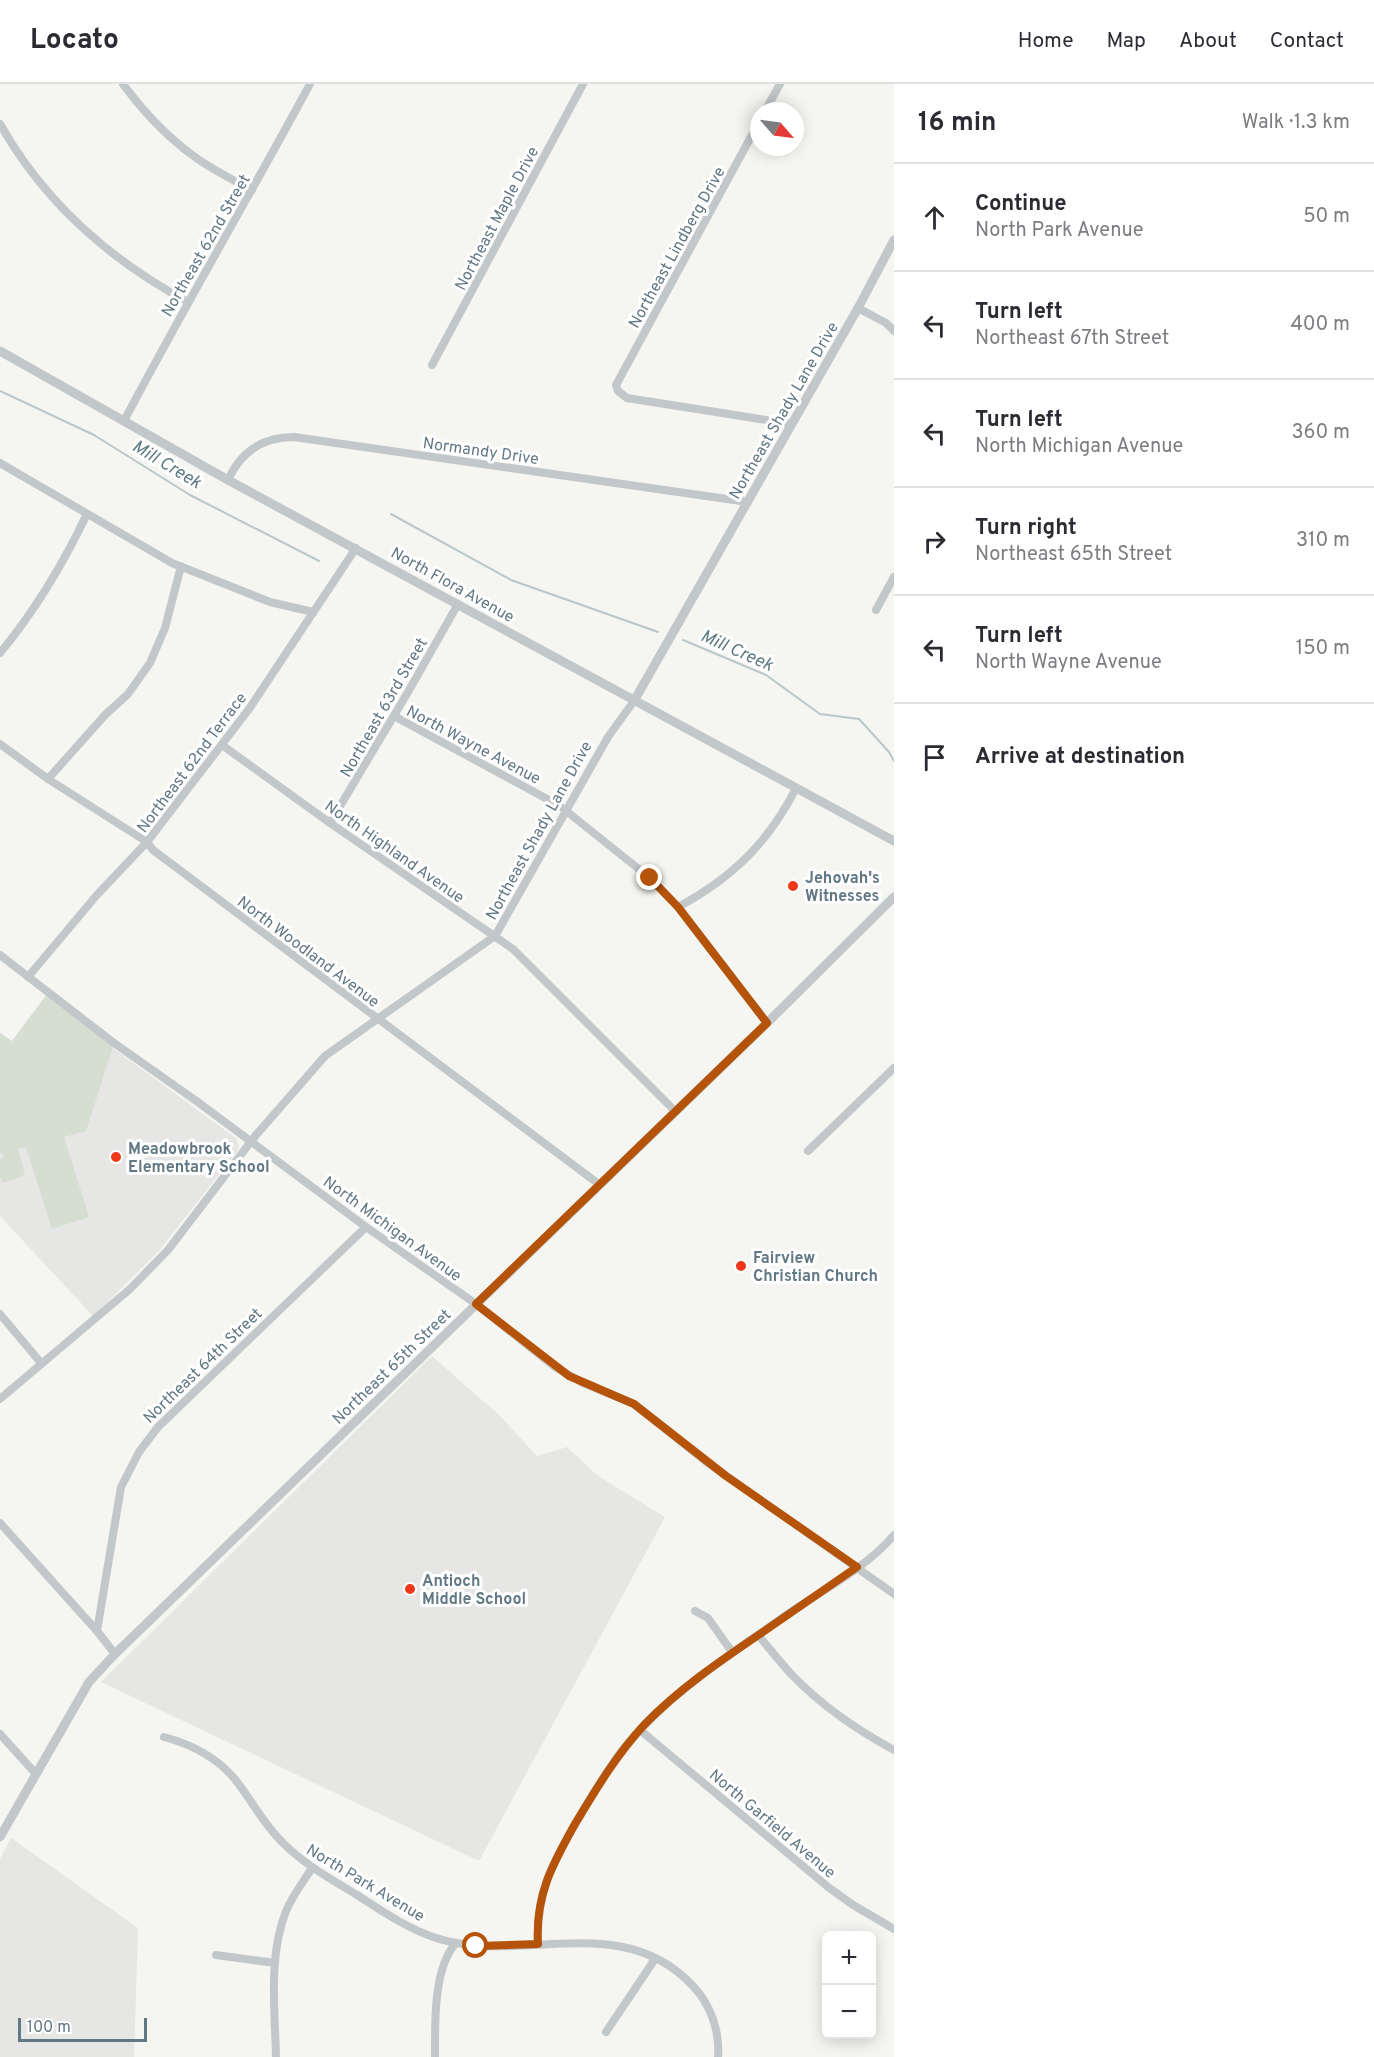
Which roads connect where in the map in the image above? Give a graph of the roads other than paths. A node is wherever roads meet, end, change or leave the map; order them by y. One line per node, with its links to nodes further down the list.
1 (123, 84): 8 (street)
2 (310, 84): 8 (street, Northeast 62nd Street)
3 (583, 84): 14 (street, Northeast Maple Drive)
4 (780, 84): 5 (street)
5 (770, 102)
6 (0, 124): 10 (street)
7 (750, 139): 16 (street, Northeast Lindberg Drive)
8 (252, 190): 10 (street, Northeast 62nd Street)
9 (894, 240): 11 (street, Northeast Shady Lane Drive)
10 (188, 302): 15 (street, Northeast 62nd Street)
11 (858, 308): 12 (street); 16 (street, Northeast Shady Lane Drive)
12 (894, 331)
13 (0, 351): 15 (street, North Flora Avenue)
14 (432, 365)
15 (124, 421): 18 (street, North Flora Avenue)
16 (792, 424): 19 (street, Northeast Shady Lane Drive)
17 (0, 463): 20 (street)
18 (228, 480): 19 (street, Normandy Drive); 21 (street, North Flora Avenue)
19 (747, 502): 28 (street, Northeast Shady Lane Drive)
20 (87, 514): 22 (street); 27 (street)
21 (356, 548): 24 (street, North Flora Avenue); 26 (street, Northeast 62nd Terrace)
22 (181, 566): 26 (street); 32 (street)
23 (894, 577): 25 (street)
24 (458, 604): 28 (street, North Flora Avenue); 29 (street, Northeast 63rd Street)
25 (876, 610)
26 (313, 612): 31 (street, Northeast 62nd Terrace)
27 (0, 653)
28 (634, 701): 33 (street, North Flora Avenue); 34 (street, Northeast Shady Lane Drive)
29 (394, 716): 34 (street, North Wayne Avenue); 35 (street, Northeast 63rd Street)
30 (0, 744): 32 (street, North Woodland Avenue)
31 (222, 745): 35 (street, North Highland Avenue); 37 (street, Northeast 62nd Terrace)
32 (48, 779): 37 (street, North Woodland Avenue)
33 (796, 788): 36 (street, North Flora Avenue); 39 (street)
34 (566, 810): 39 (street, North Wayne Avenue); 40 (street, Northeast Shady Lane Drive)
35 (330, 823): 40 (street, North Highland Avenue)
36 (894, 841)
37 (147, 842): 42 (street, Northeast 62nd Terrace); 43 (street, North Woodland Avenue)
38 (894, 897): 44 (street, Northeast 65th Street)
39 (678, 907): 44 (street, North Wayne Avenue)
40 (495, 936): 43 (street, Northeast Shady Lane Drive); 46 (street, North Highland Avenue)
41 (0, 955): 42 (street, North Michigan Avenue)
42 (28, 977): 47 (street, North Michigan Avenue)
43 (377, 1019): 47 (street, Northeast Shady Lane Drive); 49 (street, North Woodland Avenue)
44 (767, 1023): 46 (street, Northeast 65th Street)
45 (894, 1068): 48 (street)
46 (676, 1112): 49 (street, Northeast 65th Street)
47 (251, 1141): 50 (street, North Michigan Avenue); 53 (street, Northeast Shady Lane Drive)
48 (808, 1150)
49 (600, 1185): 51 (street, Northeast 65th Street)
50 (366, 1227): 51 (street, North Michigan Avenue); 60 (street, Northeast 64th Street)
51 (476, 1304): 57 (street, North Michigan Avenue); 63 (street, Northeast 65th Street)
52 (0, 1314): 53 (street)
53 (41, 1363): 54 (street, Northeast Shady Lane Drive)
54 (0, 1399)
55 (0, 1523): 60 (street)
56 (894, 1535): 57 (street)
57 (857, 1567): 58 (street, North Michigan Avenue); 61 (street)
58 (894, 1594)
59 (694, 1611): 62 (street)
60 (97, 1631): 63 (street)
61 (758, 1635): 62 (street); 67 (street)
62 (732, 1652): 64 (street)
63 (115, 1654): 68 (street)
64 (640, 1730): 71 (street, North Garfield Avenue); 73 (street)
65 (0, 1734): 68 (street)
66 (164, 1737): 70 (street, North Park Avenue)
67 (894, 1750)
68 (36, 1774): 69 (street)
69 (0, 1837)
70 (312, 1868): 72 (street, North Park Avenue); 76 (street)
71 (894, 1929)
72 (456, 1943): 73 (street, North Park Avenue); 79 (street)
73 (538, 1944): 75 (street, North Park Avenue)
74 (216, 1955): 76 (street)
75 (655, 1959): 77 (street); 80 (street, North Park Avenue)
76 (275, 1963): 78 (street)
77 (606, 2032)
78 (276, 2057)
79 (435, 2057)
80 (718, 2057)

